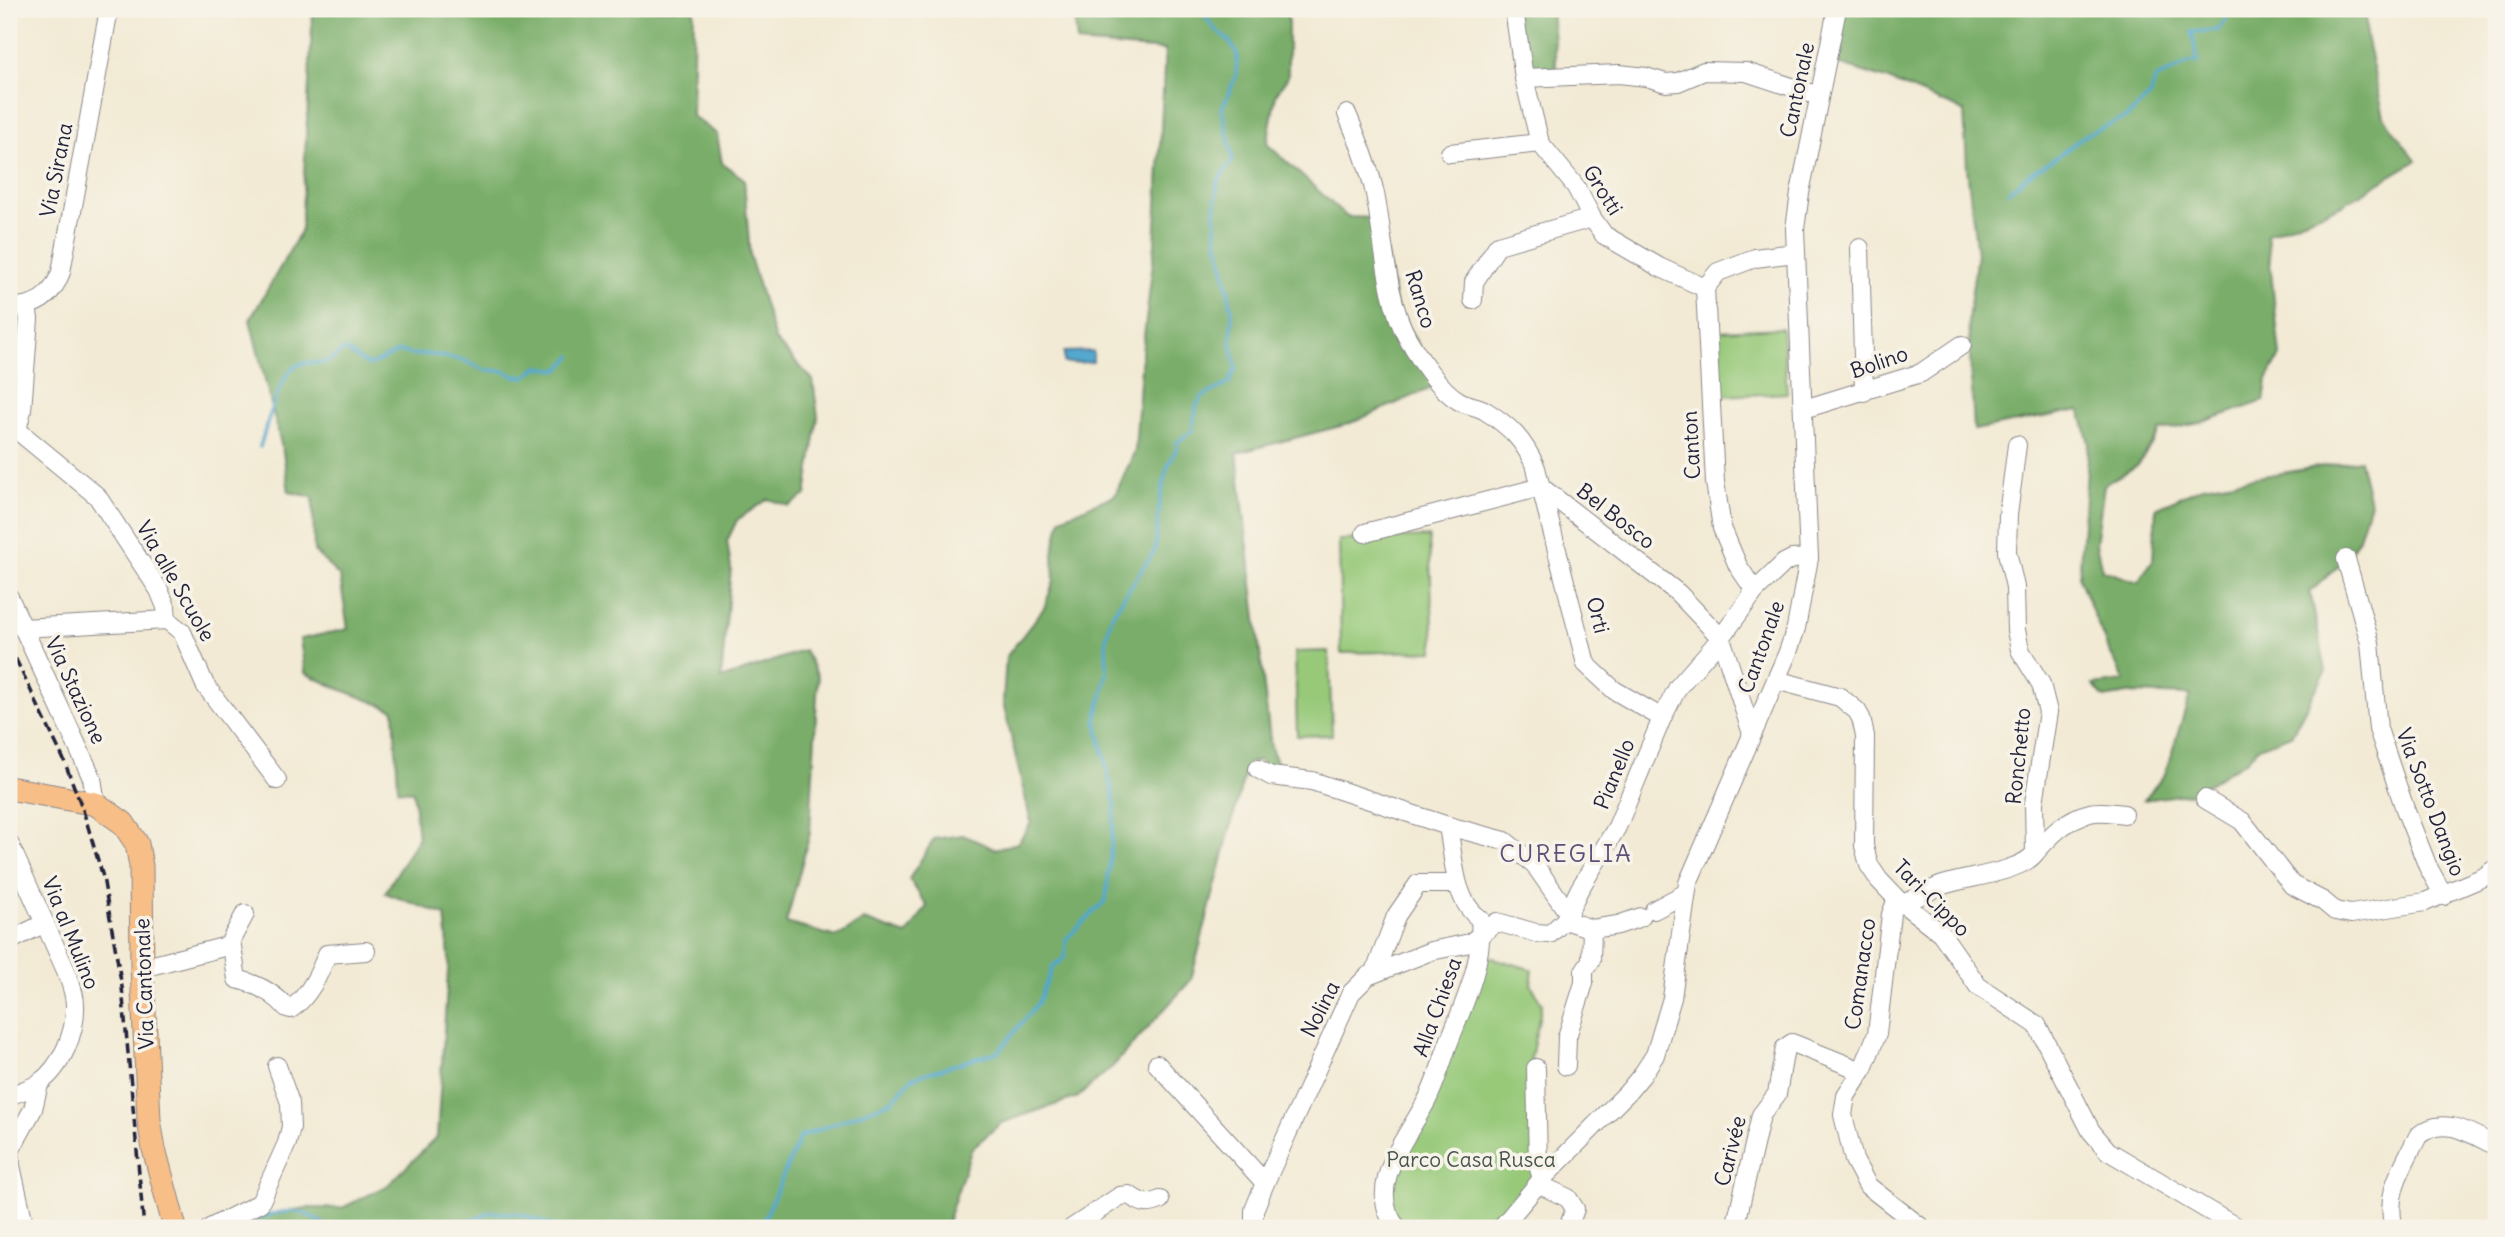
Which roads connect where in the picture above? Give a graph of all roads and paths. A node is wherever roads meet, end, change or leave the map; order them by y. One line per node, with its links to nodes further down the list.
1 (109, 9): 14 (street, Via Sirana)
2 (1514, 9): 4 (street, Grotti)
3 (1837, 9): 5 (street, Cantonale)
4 (1524, 78): 5 (street); 7 (street, Grotti)
5 (1819, 96): 11 (street, Cantonale)
6 (1347, 114): 20 (street, Ranco)
7 (1540, 143): 8 (street); 9 (street, Grotti)
8 (1450, 153)
9 (1592, 218): 12 (street, Grotti); 13 (street)
10 (1860, 248): 16 (street)
11 (1795, 253): 12 (street); 17 (street, Cantonale)
12 (1705, 288): 24 (street, Canton)
13 (1473, 300)
14 (18, 307): 18 (street)
15 (1962, 345): 16 (street, Bolino)
16 (1864, 392): 17 (street, Bolino)
17 (1804, 409): 22 (street, Cantonale)
18 (13, 431): 26 (street, Via alle Scuole)
19 (2017, 445): 40 (street, Ronchetto)
20 (1541, 487): 21 (street); 28 (street, Bel Bosco); 30 (street, Orti)
21 (1365, 533)
22 (1809, 558): 24 (street, Pianello); 29 (street, Cantonale)
23 (2346, 559): 44 (street, Via Sotto Dangio)
24 (1755, 591): 28 (street, Pianello)
25 (9, 597): 27 (street, Via Stazione)
26 (167, 620): 27 (street); 33 (street, Via alle Scuole)
27 (22, 628): 36 (street, Via Stazione)
28 (1721, 638): 30 (street, Pianello); 31 (street, Bel Bosco)
29 (1776, 680): 31 (street, Cantonale); 45 (street, Tarì-Cippo)
30 (1661, 718): 47 (street, Pianello)
31 (1752, 734): 43 (street, Cantonale)
32 (1258, 769): 38 (street)
33 (277, 780)
34 (9, 788): 36 (main road, Via Cantonale)
35 (2205, 799): 44 (street)
36 (96, 804): 54 (main road, Via Cantonale)
37 (2124, 814): 40 (street)
38 (1448, 826): 42 (street, Alla Chiesa); 47 (street)
39 (9, 843): 48 (street, Via al Mulino)
40 (2035, 853): 45 (street)
41 (2496, 868): 44 (street)
42 (1457, 884): 50 (street, Alla Chiesa); 55 (street)
43 (1686, 893): 49 (street); 64 (street, Cantonale)
44 (2444, 896)
45 (1900, 902): 60 (street, Comanacco); 77 (street, Tarì-Cippo)
46 (245, 914): 52 (street)
47 (1566, 916): 49 (street); 50 (street, Nolina)
48 (45, 923): 51 (street); 61 (street, Via al Mulino)
49 (1592, 929): 58 (street)
50 (1481, 935): 55 (street, Nolina); 72 (street, Alla Chiesa)
51 (9, 941)
52 (231, 945): 53 (street); 54 (street)
53 (366, 951)
54 (142, 968): 68 (main road, Via Cantonale)
55 (1375, 972): 65 (street, Nolina)
56 (1157, 1064): 65 (street)
57 (277, 1066): 69 (street)
58 (1566, 1066)
59 (1536, 1068): 64 (street)
60 (1862, 1071): 75 (street, Carivée); 76 (street, Comanacco)
61 (39, 1084): 62 (street); 67 (street)
62 (9, 1096)
63 (2496, 1146): 78 (street)
64 (1540, 1182): 73 (street, Cantonale); 74 (street)
65 (1265, 1183): 71 (street, Nolina)
66 (1160, 1200): 70 (street)
67 (25, 1228)
68 (175, 1228)
69 (209, 1228)
70 (1072, 1228)
71 (1254, 1228)
72 (1397, 1228)
73 (1501, 1228)
74 (1568, 1228)
75 (1735, 1228)
76 (1922, 1228)
77 (2238, 1228)
78 (2394, 1228)

